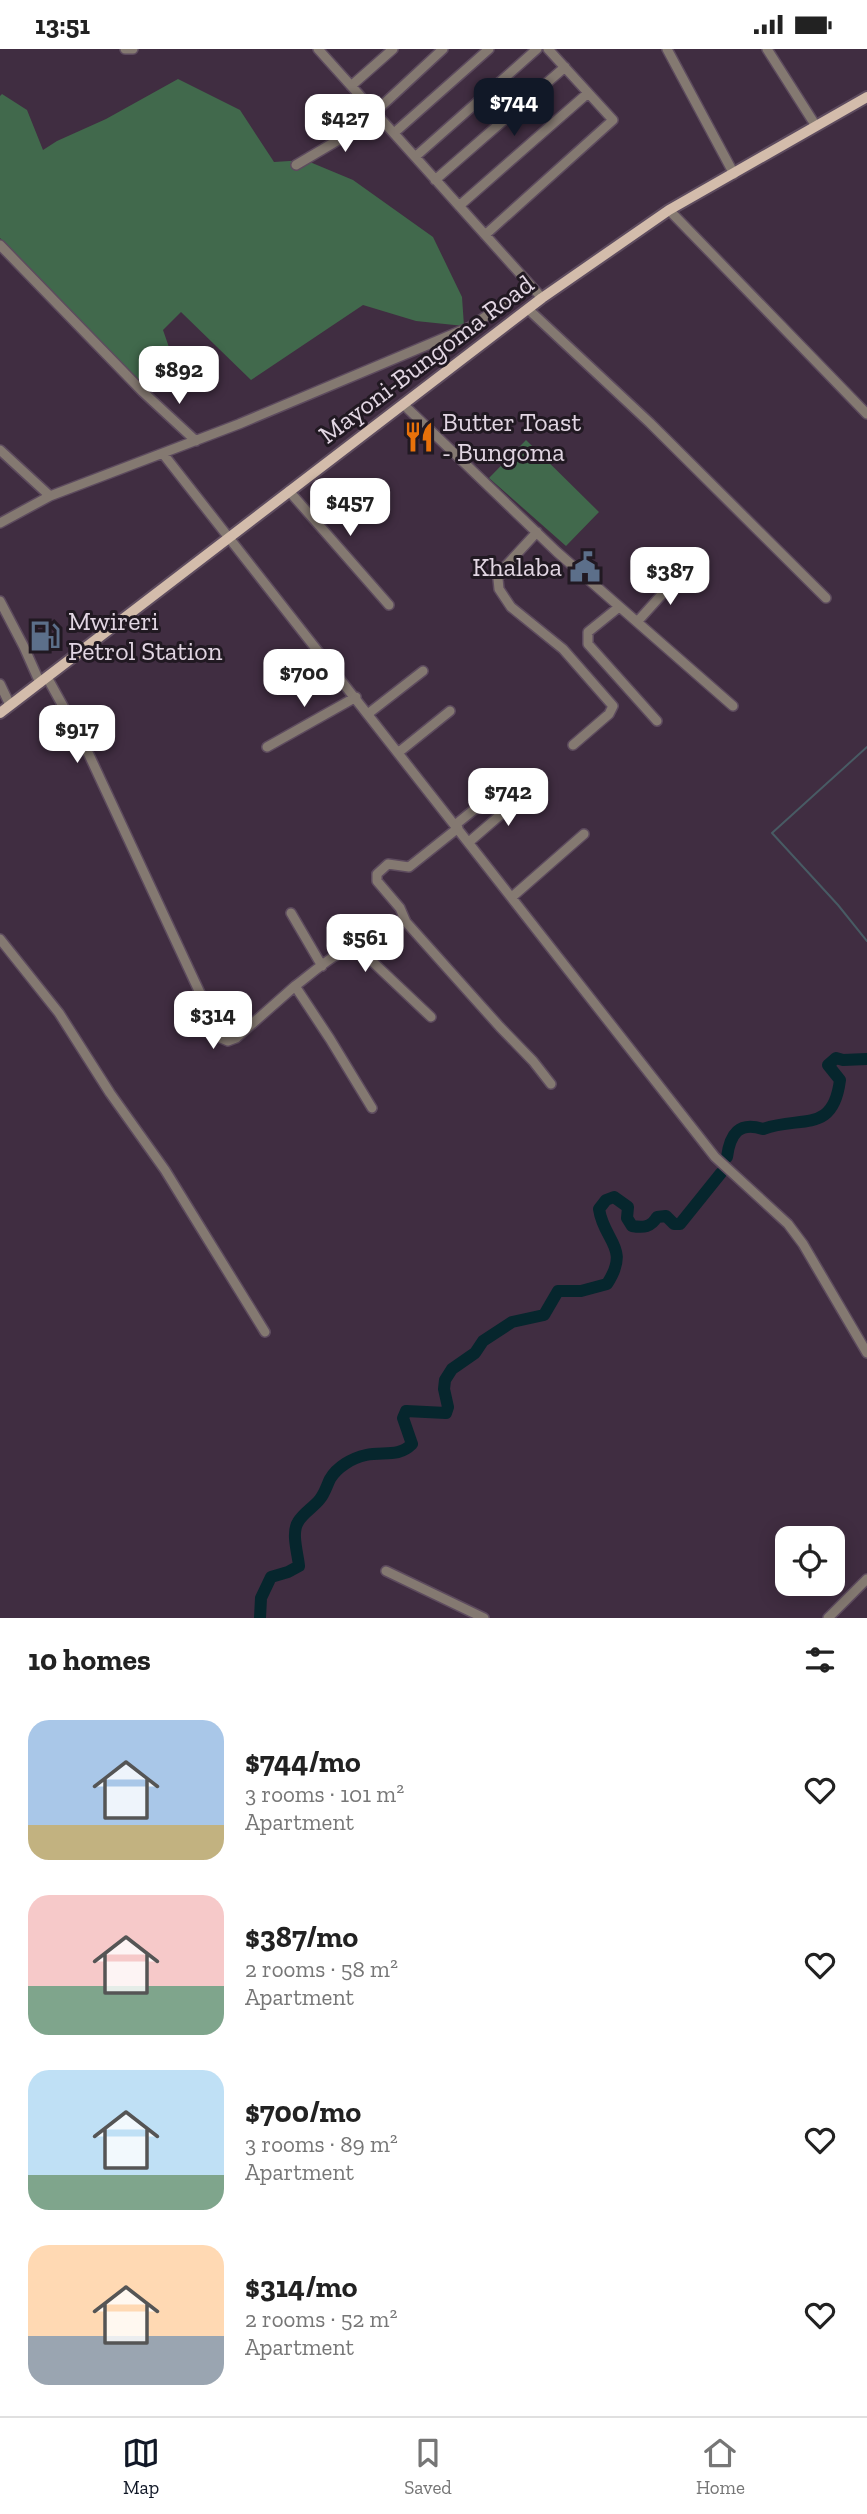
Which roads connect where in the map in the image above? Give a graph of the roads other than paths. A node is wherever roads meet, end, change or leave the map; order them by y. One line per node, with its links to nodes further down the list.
1 (125, 49): 2 (street)
2 (133, 49)
3 (318, 49): 12 (street)
4 (393, 49): 12 (street)
5 (443, 49): 15 (street)
6 (489, 49): 17 (street)
7 (537, 49): 18 (street)
8 (548, 49): 11 (street)
9 (667, 49): 20 (street)
10 (767, 49): 16 (street)
11 (565, 67): 13 (street); 21 (street)
12 (351, 86): 15 (street)
13 (588, 93): 22 (street); 24 (street)
14 (867, 97): 16 (main road, Mayoni-Bungoma Road)
15 (377, 114): 17 (street); 19 (street)
16 (816, 126): 20 (main road, Mayoni-Bungoma Road)
17 (394, 133): 18 (street)
18 (415, 157): 21 (street)
19 (296, 165)
20 (734, 174): 23 (main road, Mayoni-Bungoma Road)
21 (435, 180): 22 (street)
22 (459, 206): 24 (street)
23 (669, 210): 27 (main road, Mayoni-Bungoma Road); 30 (street)
24 (485, 235): 26 (street)
25 (0, 245): 31 (street)
26 (531, 286): 27 (street); 31 (street)
27 (542, 298): 28 (main road, Mayoni-Bungoma Road)
28 (528, 309): 29 (main road, Mayoni-Bungoma Road); 40 (street)
29 (404, 405): 34 (main road, Mayoni-Bungoma Road); 37 (street)
30 (867, 414)
31 (196, 442): 33 (street)
32 (0, 450): 35 (street)
33 (164, 454): 35 (street); 38 (street)
34 (289, 491): 38 (main road, Mayoni-Bungoma Road); 42 (street)
35 (50, 496): 36 (street)
36 (0, 523)
37 (537, 532): 43 (street); 55 (street)
38 (230, 539): 46 (main road, Mayoni-Bungoma Road); 48 (street)
39 (702, 585): 44 (street)
40 (826, 598)
41 (0, 601): 46 (street)
42 (389, 605)
43 (620, 607): 44 (street); 54 (street)
44 (637, 622): 50 (street)
45 (423, 671): 53 (street)
46 (44, 681): 49 (main road, Mayoni-Bungoma Road); 67 (street)
47 (0, 684): 49 (street)
48 (356, 697): 53 (street); 56 (street)
49 (10, 705): 52 (main road, Mayoni-Bungoma Road)
50 (733, 706)
51 (450, 711): 57 (street)
52 (0, 713)
53 (369, 713): 57 (street)
54 (657, 721)
55 (573, 745)
56 (267, 747)
57 (399, 751): 60 (street)
58 (506, 784): 60 (street)
59 (527, 792): 62 (street)
60 (457, 826): 62 (street); 69 (street)
61 (584, 834): 63 (street)
62 (469, 842): 63 (street)
63 (512, 897): 72 (street)
64 (291, 913): 66 (street)
65 (0, 939): 71 (street)
66 (322, 966): 67 (street); 68 (street)
67 (295, 986): 70 (street)
68 (431, 1017)
69 (551, 1084)
70 (372, 1108)
71 (265, 1332)
72 (867, 1353)
73 (386, 1571): 75 (street)
74 (867, 1580): 76 (street)
75 (484, 1618)
76 (828, 1618)

